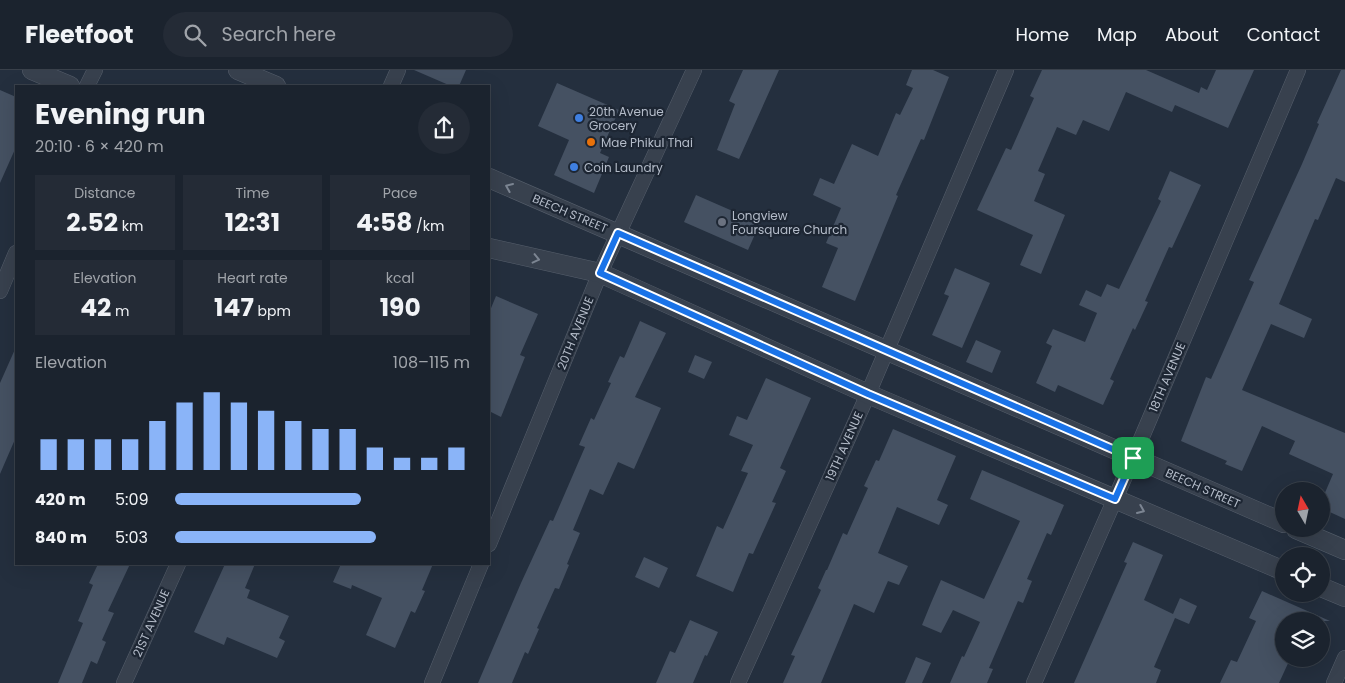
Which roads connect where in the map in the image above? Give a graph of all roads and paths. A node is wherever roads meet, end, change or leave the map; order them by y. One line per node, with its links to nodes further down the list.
1 (32, 70): 8 (street)
2 (95, 70): 9 (street)
3 (238, 70): 10 (street)
4 (398, 70): 11 (street)
5 (694, 70): 13 (street, 20TH AVENUE)
6 (1006, 70): 18 (street, 19TH AVENUE)
7 (1298, 70): 20 (street, 18TH AVENUE)
8 (68, 85)
9 (88, 85)
10 (274, 85)
11 (391, 85)
12 (490, 178): 13 (street, BEECH STREET, one-way to 12)
13 (618, 233): 16 (street, 20TH AVENUE); 18 (street, BEECH STREET)
14 (490, 248): 16 (street, one-way to 16)
15 (15, 255): 17 (street)
16 (600, 273): 19 (street); 24 (street, 20TH AVENUE)
17 (0, 291)
18 (886, 350): 19 (street, 19TH AVENUE); 20 (street, BEECH STREET)
19 (868, 394): 21 (street); 34 (street, 19TH AVENUE)
20 (1133, 458): 21 (street, 18TH AVENUE); 22 (street, BEECH STREET)
21 (1115, 499): 28 (street, one-way to 28); 35 (street, 18TH AVENUE)
22 (1275, 520)
23 (1317, 538): 25 (street)
24 (490, 542)
25 (1345, 550)
26 (178, 565): 32 (street, 21ST AVENUE)
27 (480, 565): 33 (street)
28 (1275, 567)
29 (1330, 591): 30 (street)
30 (1345, 597)
31 (1345, 658): 36 (street)
32 (124, 683)
33 (432, 683)
34 (738, 683)
35 (1034, 683)
36 (1334, 683)

